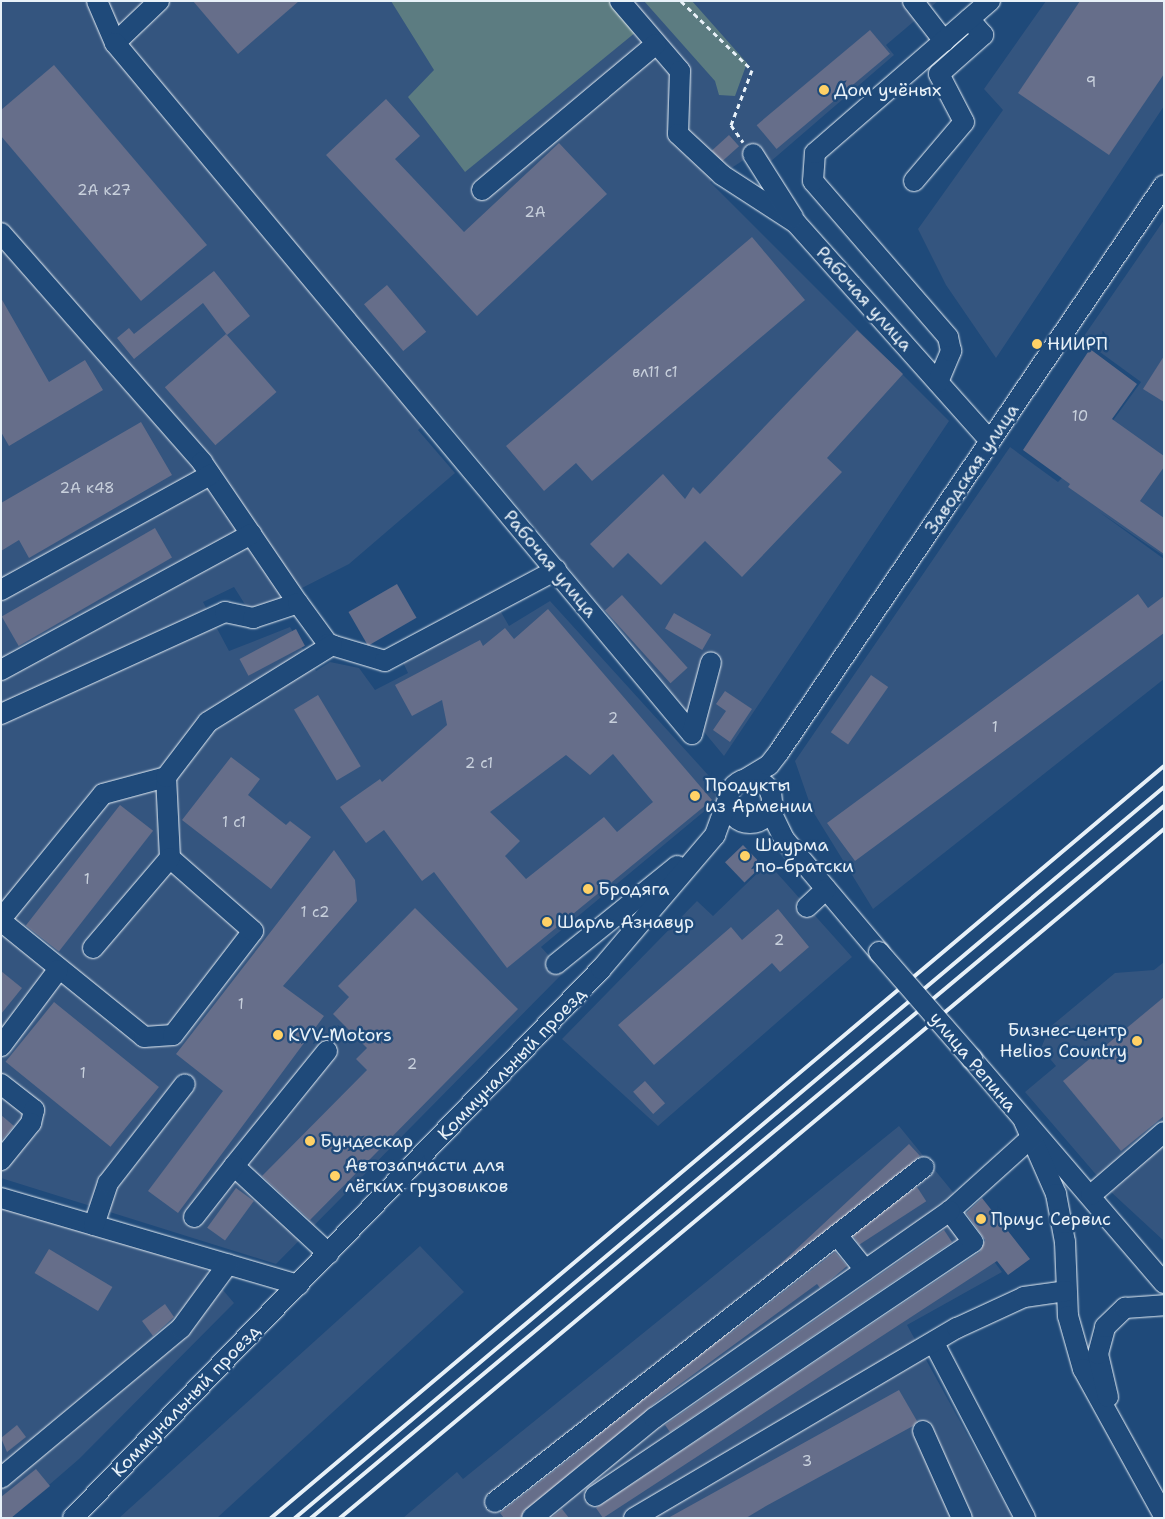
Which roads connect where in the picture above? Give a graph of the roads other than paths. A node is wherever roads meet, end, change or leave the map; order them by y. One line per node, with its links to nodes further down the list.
1 (97, 1): 8 (street, Рабочая улица)
2 (159, 1): 8 (street)
3 (620, 1): 9 (street, Рабочая улица)
4 (913, 1): 7 (street)
5 (990, 1): 6 (street)
6 (969, 19): 7 (street); 11 (street)
7 (944, 41): 16 (street)
8 (115, 43): 20 (street, Рабочая улица)
9 (656, 44): 13 (street); 14 (street, Рабочая улица)
10 (753, 154): 14 (street)
11 (914, 181)
12 (1164, 185): 17 (street, Заводская улица)
13 (482, 190)
14 (796, 223): 16 (street, Рабочая улица)
15 (1, 233): 18 (street)
16 (938, 382): 17 (street, Рабочая улица)
17 (990, 441): 27 (street, Заводская улица)
18 (210, 475): 19 (street); 21 (street)
19 (251, 534): 22 (street); 25 (street)
20 (556, 570): 23 (street); 24 (street, Рабочая улица)
21 (1, 590)
22 (298, 603): 23 (street); 26 (street)
23 (332, 645): 28 (street)
24 (711, 662)
25 (1, 670)
26 (1, 714)
27 (779, 752): 29 (street, Заводская улица); 31 (street, Заводская улица)
28 (166, 777): 35 (street); 38 (street)
29 (744, 780): 30 (street); 31 (street)
30 (728, 800): 32 (street); 34 (street, Коммунальный проезд)
31 (770, 803): 32 (street); 33 (street, улица Репина)
32 (752, 823): 33 (street, улица Репина); 34 (street)
33 (784, 839): 36 (street, улица Репина)
34 (710, 841): 40 (street); 57 (street, Коммунальный проезд)
35 (170, 858): 39 (street); 41 (street)
36 (826, 889): 37 (street); 46 (street, улица Репина, bridge)
37 (807, 907)
38 (2, 916): 41 (street)
39 (93, 948)
40 (556, 964)
41 (58, 970): 42 (street)
42 (1, 1046)
43 (327, 1051): 49 (street)
44 (1, 1084): 48 (street)
45 (185, 1084): 55 (street)
46 (1029, 1129): 51 (street, улица Репина); 53 (street); 62 (street)
47 (1164, 1132): 51 (street)
48 (1, 1160)
49 (234, 1166): 54 (street); 57 (street)
50 (924, 1167): 56 (street)
51 (1091, 1196): 60 (street, улица Репина)
52 (1, 1198): 55 (street)
53 (950, 1211): 59 (street); 68 (street)
54 (194, 1217)
55 (94, 1225): 58 (street)
56 (837, 1235): 59 (street); 69 (street)
57 (329, 1254): 61 (street, Коммунальный проезд)
58 (228, 1264): 61 (street); 67 (street)
59 (865, 1270): 71 (street)
60 (1164, 1283)
61 (299, 1285): 72 (street, Коммунальный проезд)
62 (1066, 1291): 64 (street); 66 (street)
63 (1164, 1305): 66 (street)
64 (935, 1345): 73 (street); 75 (street)
65 (923, 1431): 74 (street)
66 (1126, 1449): 70 (street)
67 (1, 1478)
68 (595, 1496)
69 (495, 1502)
70 (1164, 1516)
71 (534, 1517)
72 (73, 1518)
73 (634, 1518)
74 (962, 1518)
75 (1025, 1518)

